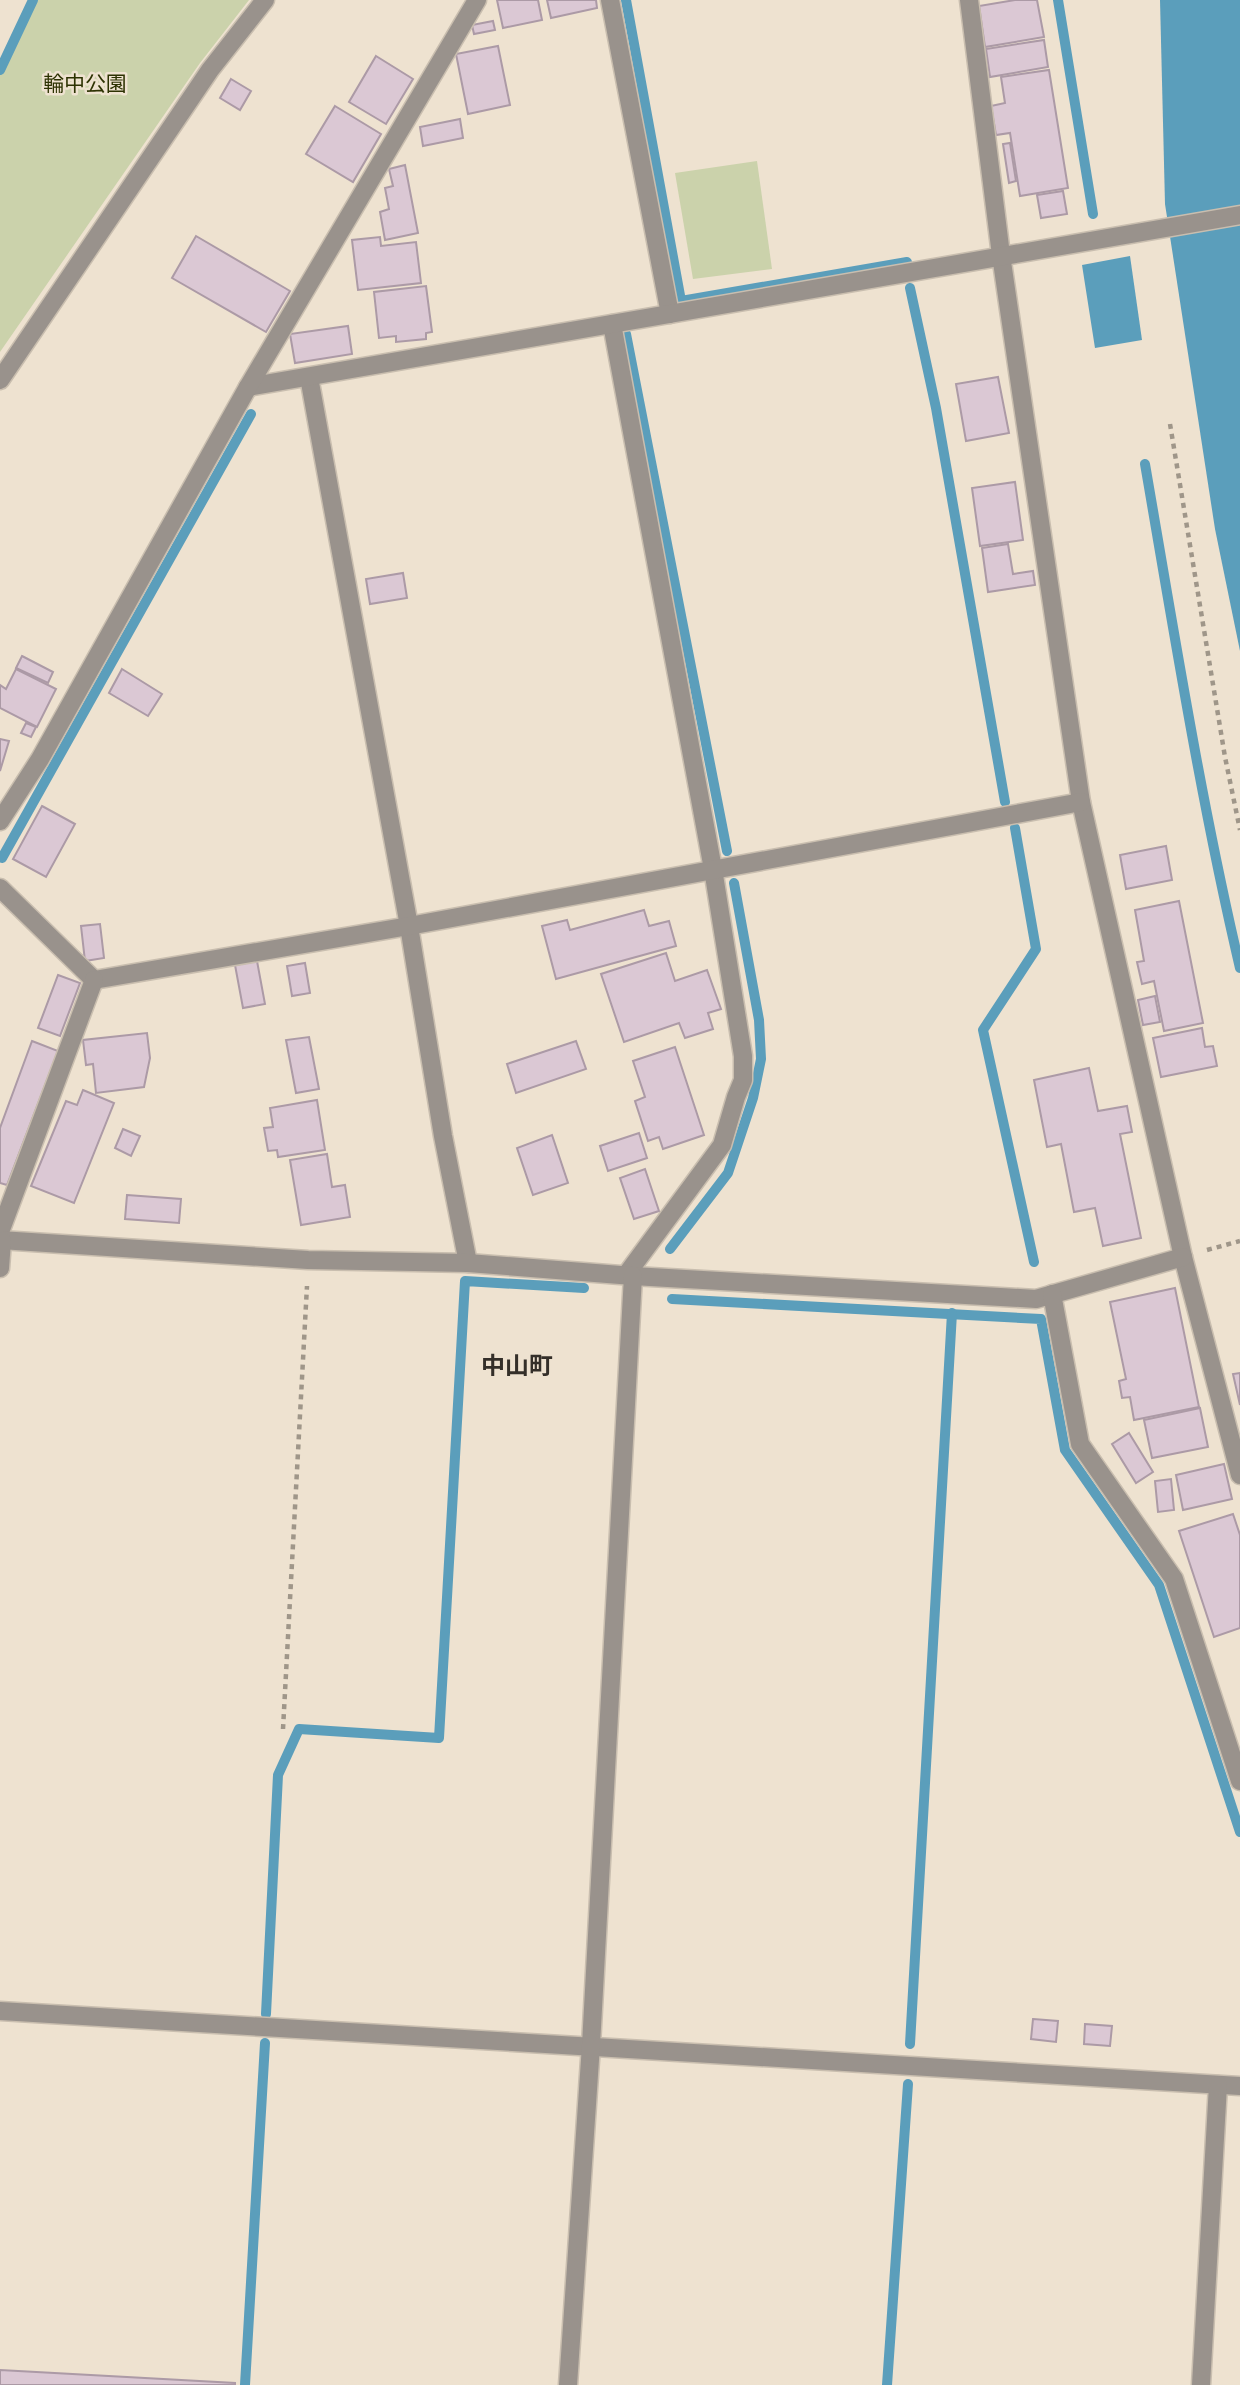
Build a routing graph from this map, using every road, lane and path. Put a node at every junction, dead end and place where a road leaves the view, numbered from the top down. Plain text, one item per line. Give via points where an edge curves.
1 (265, 0) edge
2 (477, 0) edge
3 (610, 0) edge
4 (969, 0) edge
5 (1240, 215) edge
6 (1001, 256) junction
7 (670, 314) junction
8 (612, 324) junction
9 (309, 377) junction
10 (0, 379) edge
11 (248, 387) junction
12 (1170, 424) dead end
13 (1081, 802) junction
14 (0, 821) edge
15 (1240, 830) edge
16 (713, 870) junction
17 (0, 888) edge
18 (409, 926) junction
19 (93, 980) junction
20 (1, 1238) edge
21 (1183, 1257) junction
22 (308, 1260) junction
23 (468, 1263) junction
24 (0, 1268) edge
25 (630, 1275) junction
26 (1052, 1294) junction
27 (1240, 1475) edge
28 (283, 1729) dead end
29 (1240, 1781) edge
30 (0, 2011) edge
31 (591, 2045) junction
32 (1218, 2085) junction
33 (1240, 2086) edge
34 (568, 2385) edge
35 (1201, 2385) edge

1 - 10 street via 210,69
2 - 11 street
3 - 7 street
4 - 6 street
5 - 6 street
6 - 7 street
6 - 13 street
7 - 8 street
8 - 9 street
8 - 16 street
9 - 11 street
9 - 18 street
11 - 14 street via 40,759
12 - 15 path
13 - 16 street
13 - 21 street
16 - 18 street
16 - 25 street via 743,1080 722,1145
17 - 19 street
18 - 19 street
18 - 23 street
19 - 20 street
20 - 22 street
20 - 24 street
21 - 26 street
21 - 27 street
22 - 23 street
22 - 28 path
23 - 25 street
25 - 26 street via 1036,1299
25 - 31 street
26 - 29 street via 1080,1444 1174,1579
30 - 31 street
31 - 32 street
31 - 34 street
32 - 33 street
32 - 35 street

